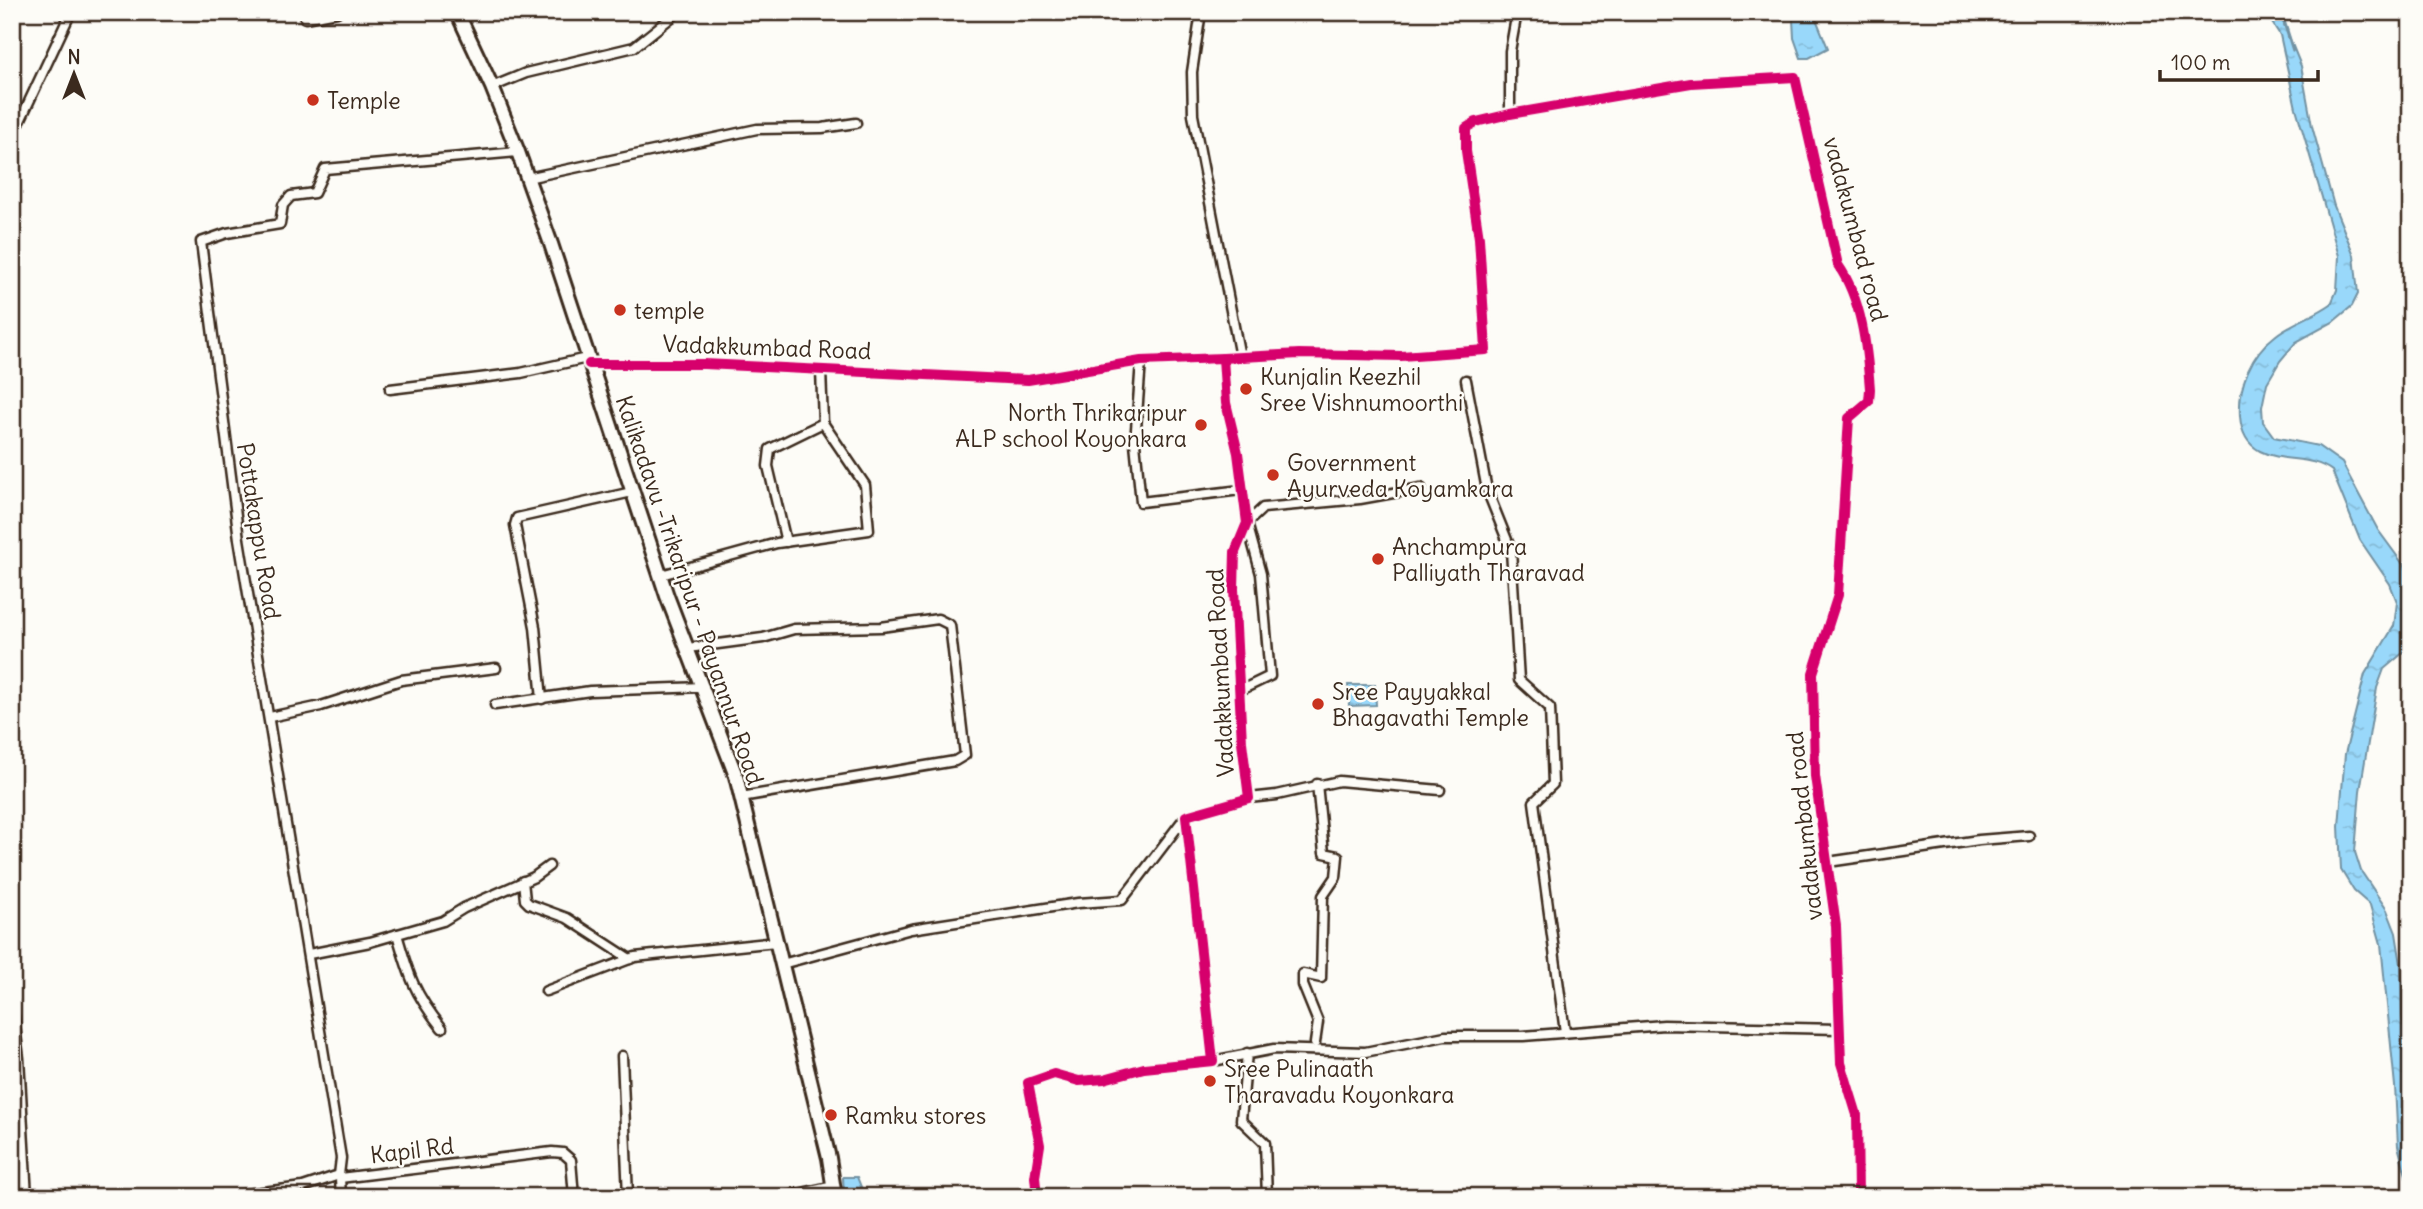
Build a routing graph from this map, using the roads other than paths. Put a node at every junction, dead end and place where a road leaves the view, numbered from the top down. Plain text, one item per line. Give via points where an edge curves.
1 (71, 12) edge
2 (337, 12) edge
3 (457, 12) edge
4 (678, 12) edge
5 (1201, 12) edge
6 (1517, 12) edge
7 (305, 18) dead end
8 (492, 88) junction
9 (1510, 114) junction
10 (856, 123) dead end
11 (12, 138) edge
12 (518, 152) junction
13 (527, 178) junction
14 (1240, 357) junction
15 (1223, 358) junction
16 (588, 361) junction
17 (1141, 361) junction
18 (821, 370) junction
19 (1466, 380) dead end
20 (390, 389) dead end
21 (823, 423) junction
22 (1421, 488) dead end
23 (1241, 490) junction
24 (632, 492) junction
25 (1247, 523) junction
26 (786, 542) junction
27 (661, 575) junction
28 (688, 648) junction
29 (496, 668) dead end
30 (704, 687) junction
31 (1241, 690) junction
32 (542, 699) junction
33 (495, 705) dead end
34 (270, 717) junction
35 (1317, 784) junction
36 (1440, 790) dead end
37 (741, 797) junction
38 (1249, 798) junction
39 (1186, 816) junction
40 (2029, 836) dead end
41 (1828, 862) junction
42 (549, 866) dead end
43 (523, 881) junction
44 (397, 934) junction
45 (776, 942) junction
46 (309, 954) junction
47 (630, 959) junction
48 (782, 964) junction
49 (546, 991) dead end
50 (12, 1001) edge
51 (442, 1028) dead end
52 (1839, 1029) junction
53 (1565, 1032) junction
54 (1315, 1043) dead end
55 (1247, 1053) junction
56 (622, 1056) dead end
57 (1213, 1061) junction
58 (340, 1176) junction
59 (834, 1191) edge
60 (27, 1197) edge
61 (222, 1197) edge
62 (341, 1197) edge
63 (574, 1197) edge
64 (628, 1197) edge
65 (783, 1197) edge
66 (1037, 1197) edge
67 (1267, 1197) edge
68 (1858, 1197) edge

1 - 11 street
2 - 7 street
3 - 8 main road, Kalikadavu -Trikaripur - Payannur Road
4 - 8 street via 634,47 526,74
5 - 14 street via 1192,72 1193,115
6 - 9 street via 1510,51
8 - 12 main road, Kalikadavu -Trikaripur - Payannur Road
9 - 14 street, vadakumbad road via 1476,122 1465,134 1479,238 1486,350 1401,356
9 - 41 street, vadakumbad road via 1691,83 1795,77 1838,265 1850,282 1859,318 1870,389 1869,401 1849,418 1838,595 1813,673 1815,776
10 - 13 street via 757,129
12 - 13 main road, Kalikadavu -Trikaripur - Payannur Road
12 - 34 street, Pottakappu Road via 325,169 314,193 291,196 283,205 280,223 201,242 239,539
13 - 16 main road, Kalikadavu -Trikaripur - Payannur Road
14 - 15 street, vadakumbad road
15 - 17 street, Vadakkumbad Road
15 - 23 street
16 - 18 street, Vadakkumbad Road
16 - 20 street, Vadakkumbad Road
16 - 24 main road, Kalikadavu -Trikaripur - Payannur Road
17 - 18 street, Vadakkumbad Road via 1028,380
17 - 23 street via 1135,443 1141,502
18 - 21 street
19 - 53 street via 1487,490 1511,550 1519,680 1550,708 1553,784 1534,802
21 - 26 street via 770,449 768,466
21 - 26 street via 865,485 869,530
22 - 25 street via 1263,508
23 - 25 street
24 - 27 main road, Kalikadavu -Trikaripur - Payannur Road
24 - 32 street via 517,518
25 - 31 street, Vadakkumbad Road via 1235,552
25 - 31 street via 1261,574 1270,676
26 - 27 street
27 - 28 main road, Kalikadavu -Trikaripur - Payannur Road
28 - 30 main road, Kalikadavu -Trikaripur - Payannur Road
28 - 37 street via 794,629 881,627 938,619 950,625 965,755 955,761
29 - 34 street via 401,680
30 - 32 street via 615,689
30 - 37 main road, Kalikadavu -Trikaripur - Payannur Road
31 - 38 street, Vadakkumbad Road
32 - 33 street
34 - 46 street, Pottakappu Road
35 - 36 street via 1339,781
35 - 38 street via 1277,796
35 - 54 street via 1324,853 1338,856 1336,877 1323,896 1321,978 1303,974 1318,1022
37 - 45 main road, Kalikadavu -Trikaripur - Payannur Road
38 - 39 street, Vadakkumbad Road
39 - 48 street via 1122,900 912,929
39 - 57 street
40 - 41 street
41 - 52 street, vadakumbad road via 1836,926
42 - 43 street
43 - 44 street via 443,921
43 - 47 street via 529,904 567,918
44 - 46 street
44 - 51 street via 409,979
45 - 47 street
45 - 48 main road, Kalikadavu -Trikaripur - Payannur Road
46 - 58 street, Pottakappu Road
47 - 49 street
48 - 59 main road, Kalikadavu -Trikaripur - Payannur Road
50 - 60 street
52 - 53 street via 1664,1025
52 - 68 street, vadakumbad road via 1841,1063 1857,1115
53 - 55 street via 1445,1036 1365,1052 1301,1048
55 - 57 street
55 - 67 street via 1241,1120 1265,1143
56 - 64 street
57 - 66 street via 1144,1068 1104,1079 1079,1081 1054,1074 1028,1083 1040,1145
58 - 61 street, Kapil Rd via 303,1187
58 - 62 street, Pottakappu Road
58 - 63 street, Kapil Rd via 552,1152 563,1153 570,1160
59 - 65 street

